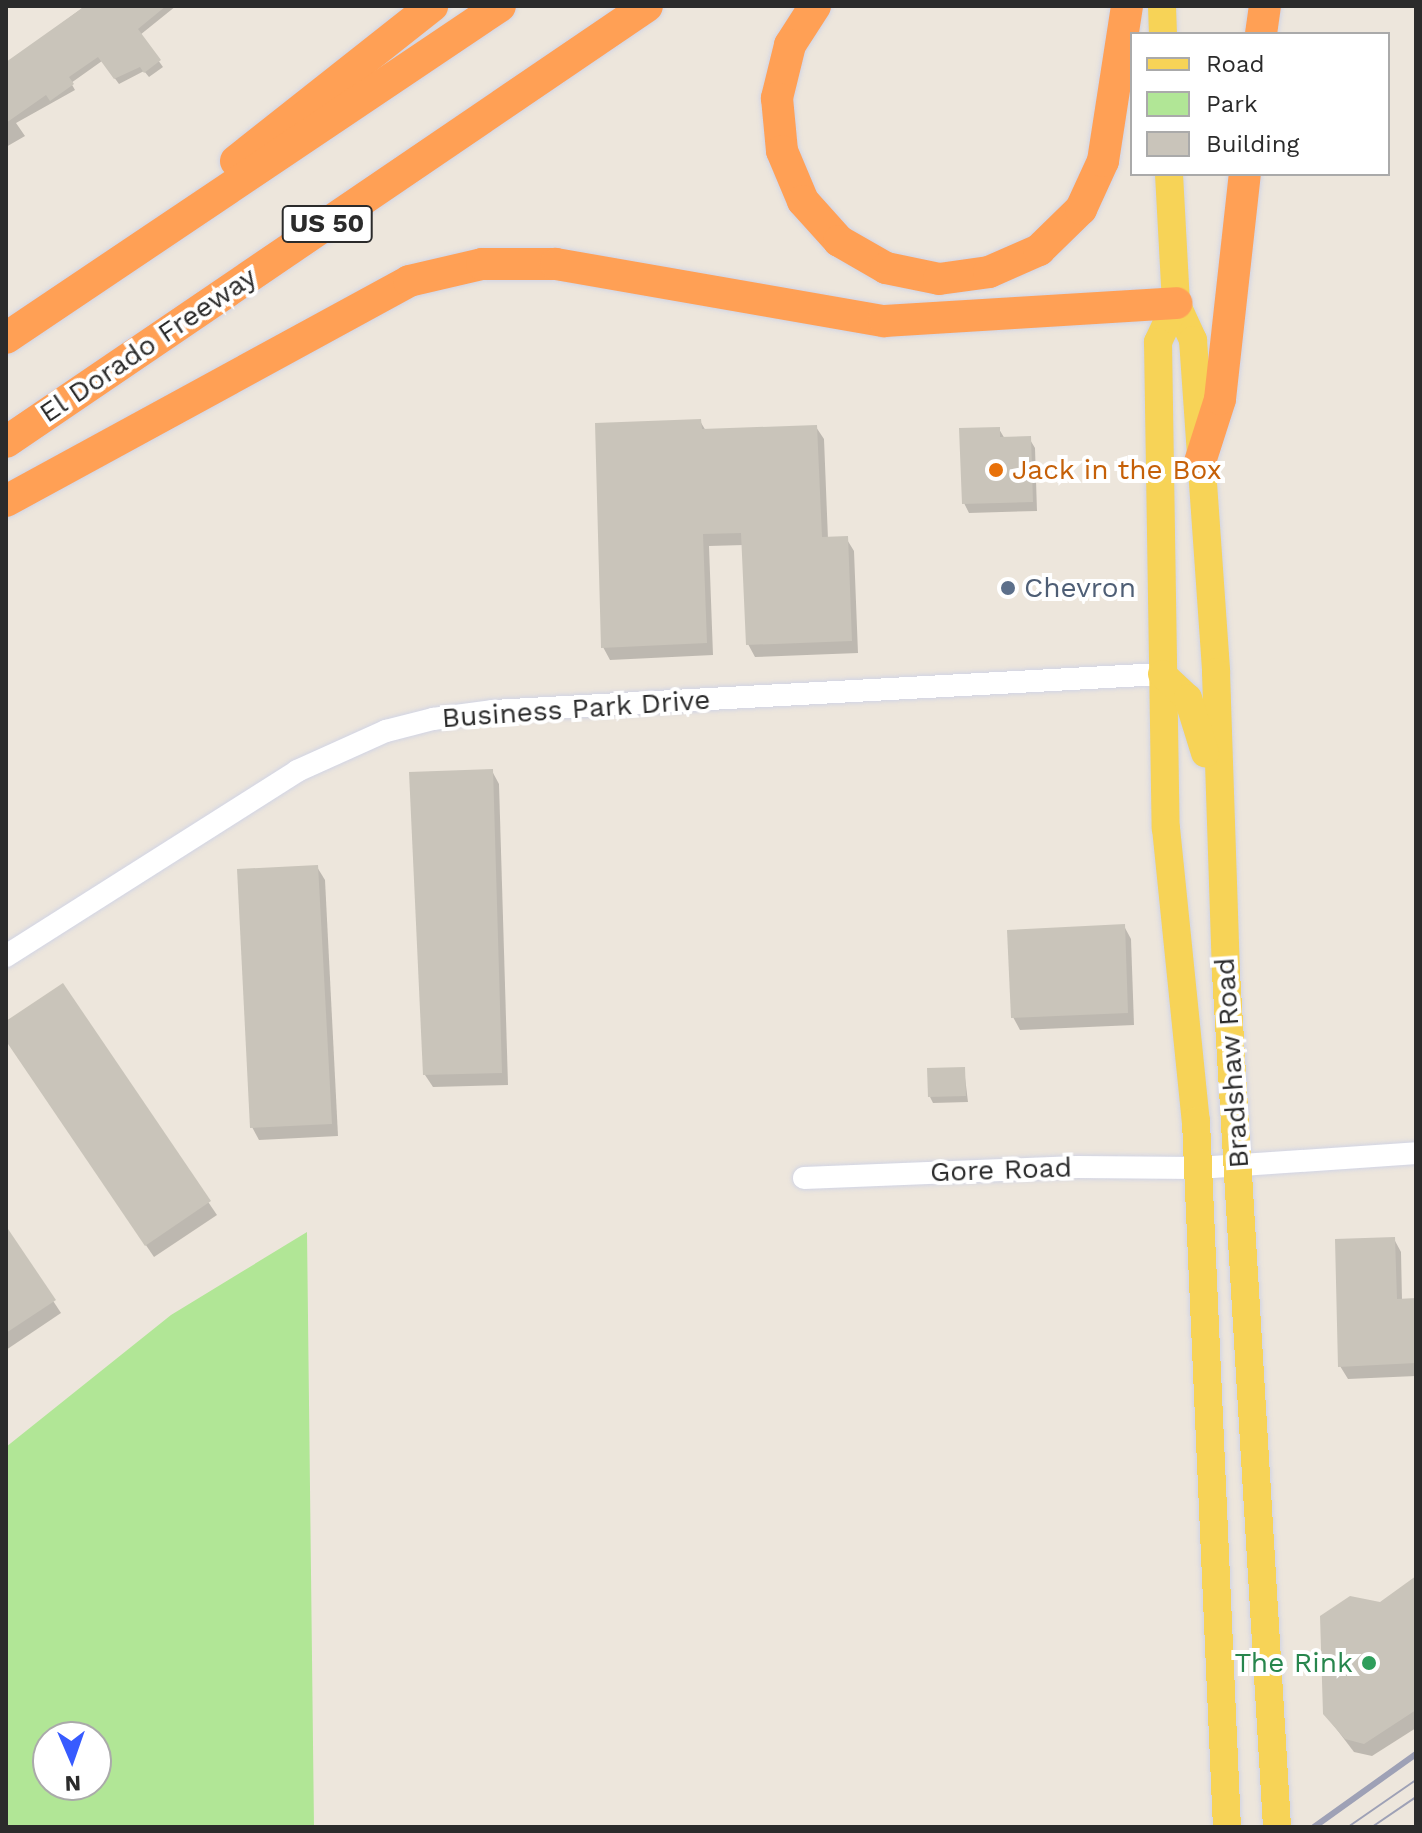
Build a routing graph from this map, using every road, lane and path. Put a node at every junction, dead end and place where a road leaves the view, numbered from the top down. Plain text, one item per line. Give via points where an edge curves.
1 (432, 6) edge
2 (500, 6) edge
3 (647, 6) edge
4 (815, 6) edge
5 (1127, 6) edge
6 (1162, 6) edge
7 (1265, 6) edge
8 (1163, 32) edge
9 (1261, 32) edge
10 (1169, 176) edge
11 (1245, 176) edge
12 (1176, 303) junction
13 (48, 310) junction
14 (6, 338) edge
15 (6, 442) edge
16 (1199, 465) junction
17 (6, 501) edge
18 (1162, 674) junction
19 (1221, 844) junction
20 (6, 956) edge
21 (1416, 1153) edge
22 (1239, 1165) junction
23 (1198, 1168) junction
24 (804, 1178) dead end
25 (1227, 1827) edge
26 (1277, 1827) edge

1 - 13 highway
2 - 13 highway, US 50
3 - 15 highway, El Dorado Freeway / US 50
4 - 5 highway via 790,45 777,98 782,151 803,201 839,241 862,255 886,268 939,279 989,272 1039,250 1081,209 1103,161
6 - 8 main road
7 - 9 highway
10 - 12 main road, Bradshaw Road
11 - 16 highway via 1220,399
12 - 16 main road, Bradshaw Road via 1193,340
12 - 17 highway via 884,321 556,264 482,264 409,281
12 - 18 main road, Bradshaw Road via 1158,342
13 - 14 highway, US 50
16 - 19 main road, Bradshaw Road via 1216,672
18 - 19 main road via 1176,683 1201,726
18 - 20 street, Business Park Drive via 493,711 433,719 363,740 297,771
18 - 23 main road, Bradshaw Road via 1166,828
19 - 22 main road, Bradshaw Road
21 - 22 street, Gore Road
22 - 23 street, Gore Road
22 - 26 main road, Bradshaw Road
23 - 24 street, Gore Road via 1077,1167
23 - 25 main road, Bradshaw Road

